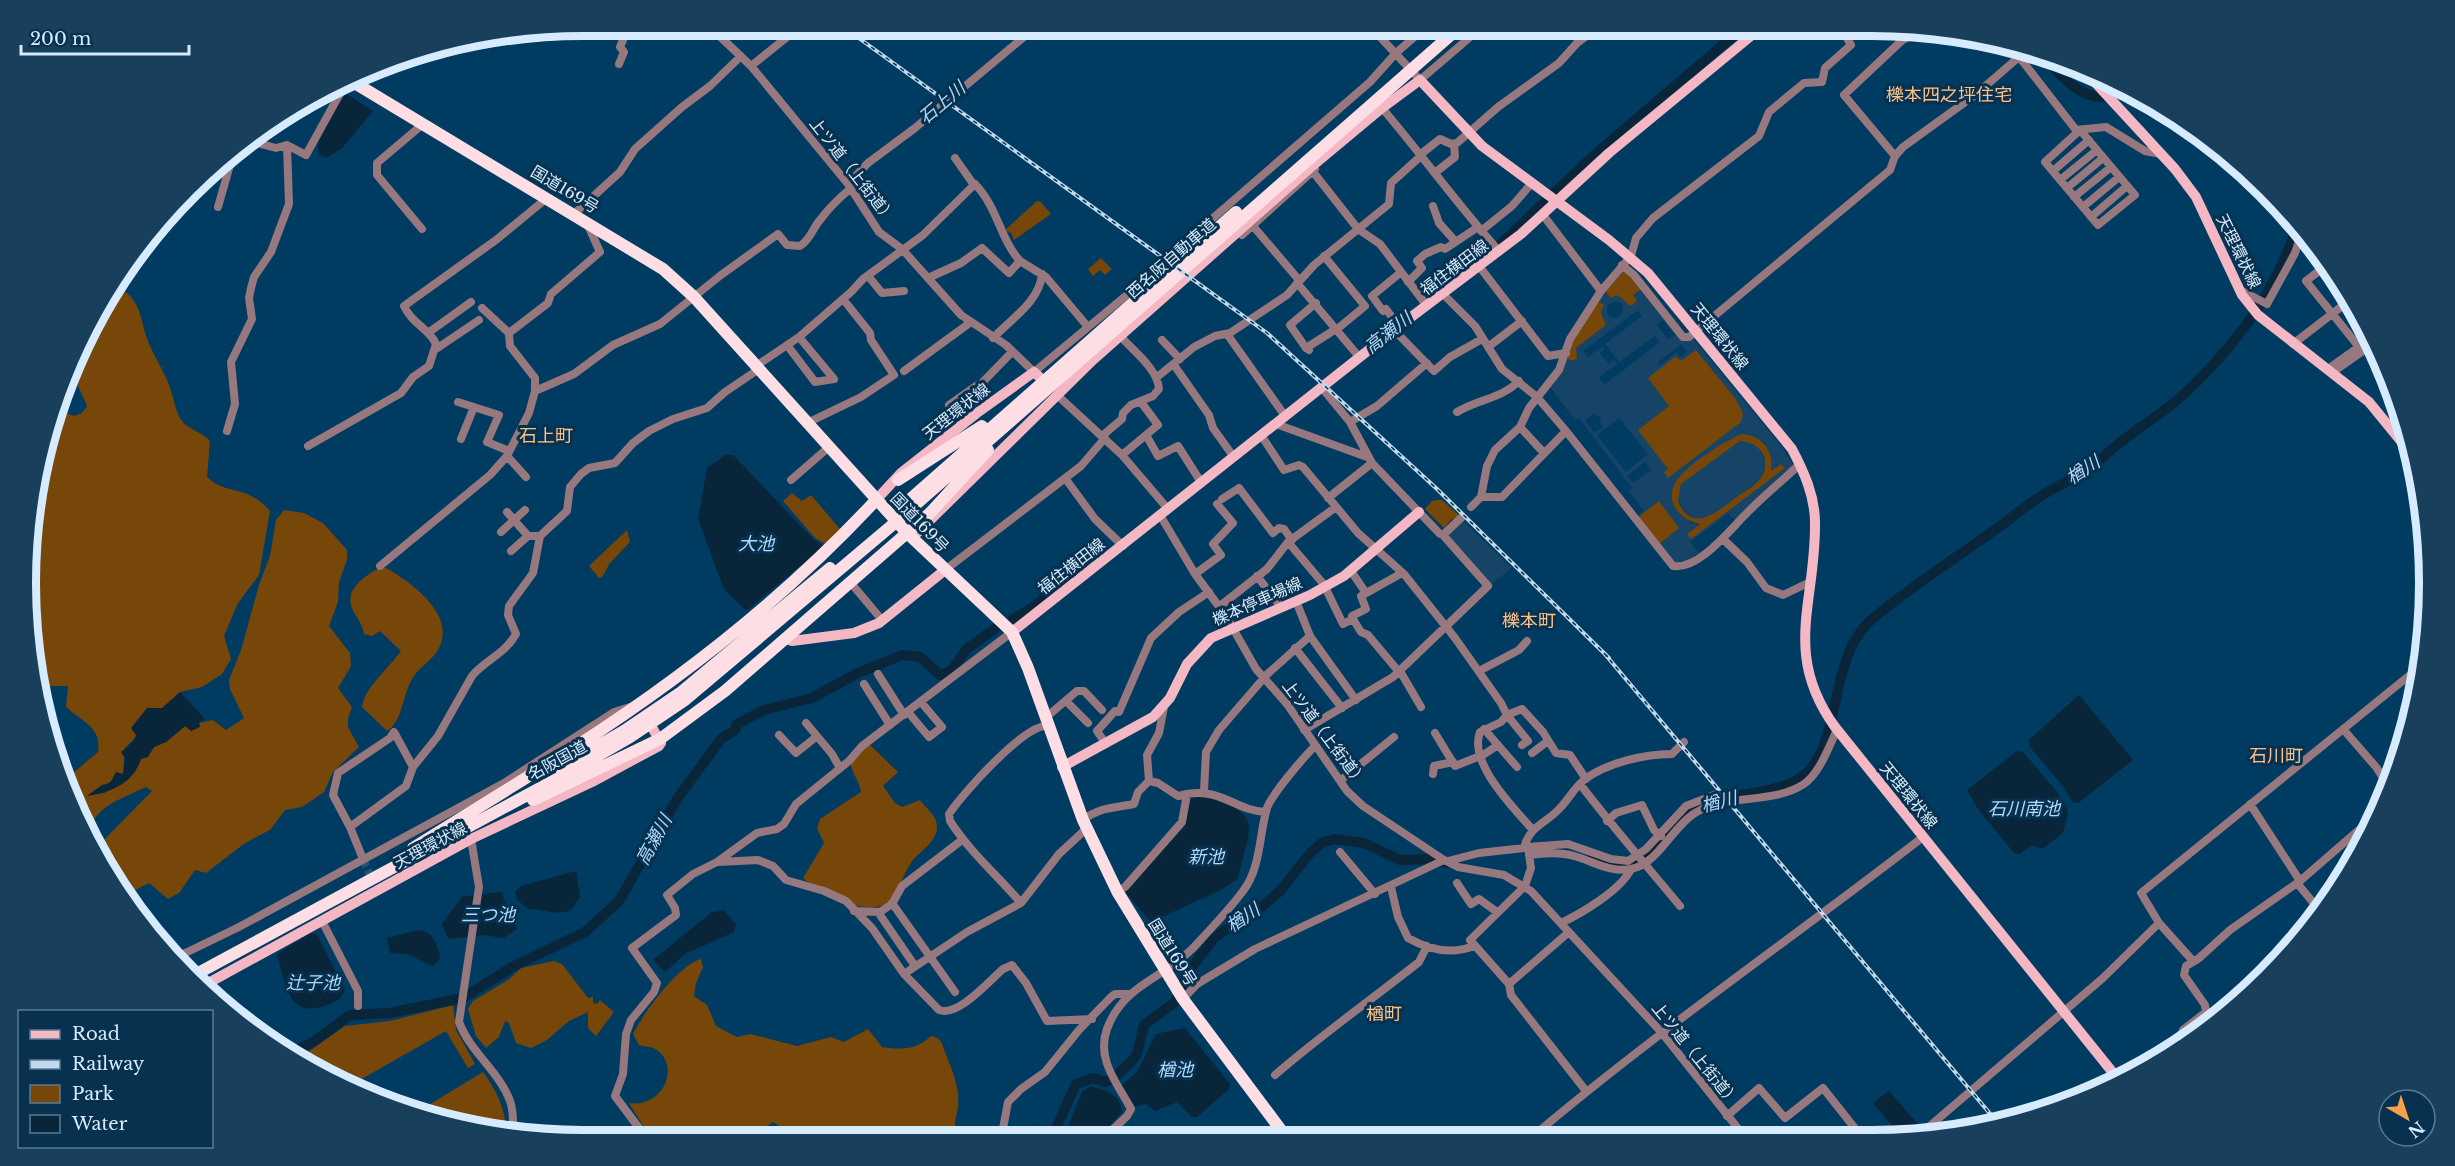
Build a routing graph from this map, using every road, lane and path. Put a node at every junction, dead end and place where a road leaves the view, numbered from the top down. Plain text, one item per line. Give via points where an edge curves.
1 (622, 36) edge
2 (719, 36) edge
3 (788, 36) edge
4 (1025, 36) edge
5 (1380, 36) edge
6 (1416, 36) edge
7 (1440, 36) edge
8 (1447, 36) edge
9 (1471, 36) edge
10 (1586, 36) edge
11 (1751, 36) edge
12 (1846, 36) edge
13 (1905, 39) edge
14 (1396, 53) junction
15 (1424, 53) junction
16 (741, 56) junction
17 (2019, 56) edge
18 (2027, 59) edge
19 (619, 64) dead end
20 (751, 66) junction
21 (1420, 80) junction
22 (358, 85) edge
23 (2101, 87) edge
24 (341, 92) edge
25 (1382, 108) junction
26 (423, 124) junction
27 (2080, 130) junction
28 (1468, 133) junction
29 (2089, 140) junction
30 (258, 143) edge
31 (1454, 144) junction
32 (287, 145) junction
33 (2097, 150) junction
34 (2161, 154) junction
35 (1421, 155) junction
36 (1895, 156) junction
37 (955, 158) dead end
38 (2103, 158) junction
39 (230, 166) edge
40 (2111, 167) junction
41 (1312, 170) junction
42 (2053, 171) junction
43 (1436, 172) junction
44 (2119, 177) junction
45 (2060, 180) junction
46 (1532, 183) junction
47 (974, 185) junction
48 (849, 186) junction
49 (2067, 188) junction
50 (2074, 197) junction
51 (548, 198) junction
52 (1552, 198) junction
53 (1434, 206) dead end
54 (218, 207) dead end
55 (2083, 207) junction
56 (1544, 215) junction
57 (580, 217) junction
58 (1251, 224) junction
59 (422, 229) dead end
60 (1358, 229) junction
61 (1480, 229) junction
62 (1455, 241) junction
63 (2299, 241) edge
64 (902, 249) junction
65 (1175, 251) dead end
66 (1499, 251) junction
67 (1324, 256) junction
68 (1630, 256) junction
69 (1020, 261) junction
70 (1622, 265) junction
71 (1479, 266) junction
72 (1203, 268) dead end
73 (1157, 270) dead end
74 (2320, 270) edge
75 (1400, 273) junction
76 (1042, 274) junction
77 (869, 277) junction
78 (928, 278) junction
79 (1298, 282) junction
80 (1408, 282) junction
81 (2240, 290) junction
82 (904, 291) dead end
83 (1178, 291) dead end
84 (1601, 291) junction
85 (1443, 294) junction
86 (694, 297) junction
87 (843, 299) junction
88 (471, 302) dead end
89 (1316, 303) junction
90 (2343, 305) edge
91 (1427, 306) junction
92 (482, 308) dead end
93 (2332, 314) junction
94 (479, 320) dead end
95 (1522, 321) junction
96 (971, 322) junction
97 (1088, 327) junction
98 (1396, 328) junction
99 (1336, 330) junction
100 (1696, 332) junction
101 (428, 333) junction
102 (509, 333) junction
103 (1227, 334) junction
104 (799, 337) junction
105 (993, 338) junction
106 (1123, 339) junction
107 (1482, 339) junction
108 (1162, 340) dead end
109 (2293, 344) junction
110 (2364, 344) edge
111 (787, 345) junction
112 (1488, 347) junction
113 (2359, 348) junction
114 (2366, 348) edge
115 (436, 350) junction
116 (1012, 352) junction
117 (1566, 353) junction
118 (815, 356) junction
119 (1358, 356) junction
120 (1177, 362) junction
121 (1427, 363) junction
122 (803, 365) junction
123 (758, 368) junction
124 (2330, 370) junction
125 (904, 371) dead end
126 (1034, 372) junction
127 (1075, 377) junction
128 (1156, 378) junction
129 (1519, 381) junction
130 (1322, 388) junction
131 (535, 391) junction
132 (1036, 393) junction
133 (1057, 395) junction
134 (1538, 397) junction
135 (458, 402) dead end
136 (1141, 402) junction
137 (949, 405) dead end
138 (474, 407) junction
139 (1457, 412) dead end
140 (1285, 416) junction
141 (1350, 422) junction
142 (807, 423) junction
143 (1276, 424) junction
144 (1520, 427) junction
145 (227, 431) dead end
146 (1566, 431) junction
147 (1146, 435) junction
148 (1261, 435) junction
149 (1104, 437) junction
150 (2399, 438) edge
151 (461, 439) dead end
152 (308, 446) dead end
153 (829, 447) junction
154 (508, 453) junction
155 (1544, 453) junction
156 (1122, 455) junction
157 (1233, 456) junction
158 (1369, 460) junction
159 (1800, 464) junction
160 (526, 477) dead end
161 (1065, 478) junction
162 (791, 480) dead end
163 (897, 480) junction
164 (1201, 482) junction
165 (1481, 497) junction
166 (1328, 498) junction
167 (876, 500) junction
168 (1336, 507) junction
169 (1471, 507) dead end
170 (525, 510) dead end
171 (507, 512) dead end
172 (901, 512) joint
173 (1164, 512) junction
174 (1419, 512) junction
175 (1461, 518) dead end
176 (514, 520) junction
177 (887, 524) junction
178 (501, 532) dead end
179 (1443, 535) junction
180 (528, 536) junction
181 (540, 536) junction
182 (910, 536) junction
183 (1724, 540) junction
184 (1290, 541) junction
185 (1123, 546) junction
186 (1378, 550) junction
187 (511, 551) dead end
188 (380, 566) dead end
189 (945, 570) junction
190 (1351, 571) junction
191 (1402, 573) junction
192 (1195, 574) junction
193 (1257, 576) junction
194 (850, 582) junction
195 (1810, 582) junction
196 (1326, 587) junction
197 (1209, 592) junction
198 (1366, 593) junction
199 (1296, 601) junction
200 (1220, 606) junction
201 (1281, 608) junction
202 (1353, 619) junction
203 (882, 620) junction
204 (1444, 627) junction
205 (1232, 628) junction
206 (1012, 632) junction
207 (1310, 636) junction
208 (786, 639) junction
209 (1527, 641) dead end
210 (1295, 648) junction
211 (1400, 672) junction
212 (1479, 672) junction
213 (878, 674) dead end
214 (2411, 674) edge
215 (1263, 678) junction
216 (864, 684) dead end
217 (1356, 700) junction
218 (1066, 701) junction
219 (921, 702) junction
220 (1164, 707) junction
221 (1421, 707) dead end
222 (1342, 708) junction
223 (639, 709) junction
224 (1102, 710) dead end
225 (906, 714) junction
226 (1506, 715) junction
227 (1046, 721) junction
228 (806, 723) dead end
229 (1088, 723) dead end
230 (890, 725) junction
231 (1836, 728) junction
232 (1484, 729) junction
233 (2343, 729) junction
234 (1304, 730) junction
235 (1435, 733) dead end
236 (656, 734) junction
237 (779, 735) dead end
238 (816, 736) junction
239 (1394, 737) dead end
240 (1548, 741) junction
241 (1684, 742) dead end
242 (1106, 744) junction
243 (1498, 745) junction
244 (1522, 746) dead end
245 (1314, 747) junction
246 (1532, 753) dead end
247 (1480, 756) junction
248 (1453, 762) junction
249 (413, 767) junction
250 (1062, 767) junction
251 (1516, 767) dead end
252 (840, 768) junction
253 (1432, 774) dead end
254 (2383, 777) edge
255 (1149, 781) junction
256 (1340, 781) junction
257 (1583, 781) junction
258 (1204, 791) junction
259 (1187, 794) junction
260 (2250, 804) junction
261 (1266, 812) junction
262 (1607, 821) junction
263 (1085, 824) junction
264 (350, 827) junction
265 (1532, 830) junction
266 (2358, 835) edge
267 (1662, 837) junction
268 (1923, 837) junction
269 (471, 839) junction
270 (962, 840) junction
271 (413, 848) junction
272 (1528, 850) junction
273 (1340, 852) dead end
274 (363, 859) junction
275 (1642, 859) junction
276 (1446, 861) junction
277 (717, 862) junction
278 (1631, 869) junction
279 (2298, 882) junction
280 (1457, 883) dead end
281 (362, 884) junction
282 (1525, 886) junction
283 (1391, 887) junction
284 (1117, 891) junction
285 (1374, 894) junction
286 (892, 903) junction
287 (1021, 903) junction
288 (2314, 904) edge
289 (1680, 906) dead end
290 (854, 910) junction
291 (878, 912) junction
292 (1497, 912) junction
293 (322, 921) junction
294 (1561, 923) junction
295 (2159, 923) junction
296 (1569, 932) junction
297 (1427, 946) junction
298 (1474, 946) junction
299 (182, 954) edge
300 (930, 956) junction
301 (2193, 961) junction
302 (193, 966) edge
303 (915, 966) junction
304 (1165, 972) junction
305 (199, 973) edge
306 (904, 974) junction
307 (209, 982) edge
308 (1509, 984) junction
309 (955, 992) dead end
310 (1129, 994) junction
311 (1184, 999) junction
312 (358, 1005) dead end
313 (2063, 1012) junction
314 (1092, 1019) junction
315 (1662, 1033) junction
316 (2181, 1034) edge
317 (2114, 1074) edge
318 (1275, 1075) dead end
319 (1586, 1091) junction
320 (1727, 1116) junction
321 (512, 1125) edge
322 (1929, 1127) edge
323 (640, 1130) edge
324 (1003, 1130) edge
325 (1112, 1130) edge
326 (1281, 1130) edge
327 (1540, 1130) edge
328 (1739, 1130) edge
329 (1856, 1130) edge

1 - 19 street via 620,47 624,52
2 - 16 street, 上ツ道（上街道）
3 - 20 street
4 - 48 street via 868,164
5 - 14 street
6 - 14 street
7 - 15 highway, 西名阪自動車道
8 - 15 highway, 西名阪自動車道
9 - 21 street
10 - 28 street via 1559,63
11 - 52 main road, 福住横田線
12 - 68 street via 1851,45 1825,68 1822,82 1804,83 1769,112 1759,136 1653,218 1636,238
13 - 36 street via 1844,94
14 - 21 street
14 - 65 street via 1370,82
15 - 132 highway, 西名阪自動車道
16 - 20 street, 上ツ道（上街道）
16 - 57 street via 635,149
17 - 36 street
18 - 27 street via 2076,130
20 - 48 street, 上ツ道（上街道）
21 - 25 main road
21 - 28 main road, 天理環状線
22 - 26 highway, 国道169号
23 - 34 main road, 天理環状線
24 - 32 street via 306,155
25 - 35 street
25 - 41 main road
26 - 51 highway, 国道169号
26 - 59 street via 377,163 378,175
27 - 29 street
27 - 34 street via 2106,127 2145,151
27 - 42 street via 2045,162
28 - 31 street
28 - 46 main road, 天理環状線
29 - 33 street
29 - 42 street
30 - 32 street via 276,148
31 - 35 street via 1440,139
31 - 43 street via 1455,157
32 - 145 street via 289,204 271,252 254,277 249,298 252,319 231,362 235,404
33 - 38 street
33 - 45 street
34 - 81 main road, 天理環状線 via 2196,197
35 - 43 street
35 - 60 street via 1391,183 1389,204
36 - 100 street via 1890,170
37 - 47 street
38 - 40 street
38 - 49 street
39 - 54 street
40 - 44 street
40 - 50 street
41 - 58 main road
41 - 60 street
42 - 45 street
43 - 61 street
44 - 55 street
44 - 55 street via 2135,195 2098,225
45 - 49 street
46 - 52 main road, 天理環状線
46 - 61 street via 1512,206
47 - 64 street via 923,235
47 - 69 street via 990,204 1004,238
48 - 64 street, 上ツ道（上街道） via 879,232
48 - 86 street via 817,222 808,242 788,245 778,234
49 - 50 street
50 - 55 street
51 - 57 highway, 国道169号
51 - 101 street via 404,306 409,317
52 - 56 main road, 福住横田線
52 - 68 main road, 天理環状線
53 - 62 street via 1439,222
56 - 66 main road, 福住横田線
56 - 84 street
57 - 86 highway, 国道169号 via 663,269
57 - 102 street via 600,252 551,294 548,303
58 - 72 street
58 - 79 street
58 - 127 main road
60 - 67 street
60 - 75 street via 1380,244
61 - 62 street
61 - 66 street
62 - 80 street via 1425,254 1417,261 1422,268
63 - 81 street via 2267,304
64 - 77 street
64 - 78 street, 上ツ道（上街道）
66 - 71 main road, 福住横田線
67 - 79 street
67 - 99 street via 1365,306
68 - 70 street
68 - 100 main road, 天理環状線
69 - 76 street
69 - 78 street via 1009,273 982,248
70 - 84 street
70 - 100 street via 1683,337
71 - 85 main road, 福住横田線
71 - 95 street
73 - 97 street
74 - 93 street via 2306,281
75 - 80 street
75 - 98 street via 1372,296 1383,311 1386,309
76 - 97 street
76 - 105 street via 1033,297
77 - 82 street via 882,293
77 - 87 street
78 - 96 street, 上ツ道（上街道）
79 - 89 street
79 - 103 street via 1287,295
80 - 91 street
81 - 109 main road, 天理環状線 via 2254,311
83 - 106 street
84 - 117 street
85 - 91 main road, 福住横田線
85 - 107 street via 1475,326
86 - 123 highway, 国道169号
86 - 131 street via 660,324 613,345 574,374
87 - 104 street
87 - 142 street via 870,333 894,375 868,393
88 - 101 street
89 - 99 street
89 - 99 street via 1290,325 1308,350
90 - 93 street
91 - 98 main road, 福住横田線
92 - 102 street
93 - 109 street
93 - 113 street
94 - 115 street
95 - 112 street
95 - 117 street via 1548,356
96 - 105 street, 上ツ道（上街道）
96 - 125 street
97 - 126 street
98 - 119 main road, 福住横田線
98 - 121 street
99 - 119 street
100 - 159 main road, 天理環状線
101 - 115 street
102 - 131 street via 510,346 535,378
103 - 120 street via 1194,347
103 - 140 street
104 - 111 street
104 - 118 street
105 - 116 street, 上ツ道（上街道）
106 - 127 street
106 - 128 street
107 - 112 street
107 - 121 street via 1434,371
108 - 120 street
109 - 124 main road, 天理環状線
110 - 113 street
111 - 122 street
111 - 123 street
112 - 129 street via 1502,369
113 - 124 street
114 - 124 street
115 - 152 street via 429,366 413,377 401,393
116 - 126 street, 上ツ道（上街道）
116 - 137 street via 977,388
117 - 134 street via 1559,370
118 - 122 street
118 - 122 street via 834,379 816,382
119 - 130 main road, 福住横田線
120 - 128 street
120 - 157 street
121 - 141 street via 1377,406
123 - 142 highway, 国道169号
123 - 181 street via 707,408 649,431 615,463 589,468 581,474 570,487 567,511
124 - 150 main road, 天理環状線 via 2368,402
126 - 133 main road
126 - 163 main road, 天理環状線 via 977,412
127 - 133 main road
128 - 136 street via 1157,393
129 - 134 street
129 - 139 street via 1506,394 1472,403
130 - 140 main road, 福住横田線
130 - 141 street
131 - 154 street via 529,413
132 - 163 highway via 1017,398 978,429
132 - 172 highway, 西名阪自動車道
132 - 182 highway
133 - 149 street, 上ツ道（上街道）
133 - 182 main road
134 - 144 street
134 - 146 street
135 - 138 street
136 - 147 street via 1158,425
136 - 149 street via 1131,405
138 - 151 street
138 - 154 street via 499,415 487,442
140 - 143 main road, 福住横田線
141 - 158 street
142 - 153 highway, 国道169号
143 - 148 main road, 福住横田線
143 - 158 street
144 - 155 street
144 - 165 street via 1495,450 1486,466
146 - 155 street
146 - 183 street via 1673,566 1688,564
147 - 156 street
147 - 164 street via 1158,456 1178,446
148 - 157 main road, 福住横田線
148 - 166 street via 1284,470 1303,467
149 - 156 street, 上ツ道（上街道）
149 - 161 street
153 - 162 street
153 - 167 highway, 国道169号
154 - 160 street
154 - 188 street via 490,475
155 - 165 street via 1502,496
156 - 173 street, 上ツ道（上街道）
157 - 164 main road, 福住横田線
158 - 166 street
158 - 174 street
159 - 183 street
159 - 195 main road, 天理環状線 via 1808,483 1815,523
161 - 185 street via 1095,519
161 - 189 street
163 - 167 main road, 天理環状線
164 - 173 main road, 福住横田線
165 - 169 street
166 - 168 street
167 - 182 highway, 国道169号
167 - 223 highway via 829,550
168 - 184 street
168 - 186 street
170 - 176 street
171 - 176 street
172 - 177 highway, 名阪国道
173 - 185 main road, 福住横田線
173 - 192 street, 上ツ道（上街道）
174 - 179 street
174 - 186 main road, 櫟本停車場線
175 - 179 street
176 - 178 street
176 - 180 street
177 - 271 highway, 名阪国道 via 708,672 651,713 562,767
177 - 281 highway, 名阪国道 via 741,655 658,719 583,765
179 - 204 street via 1488,586
180 - 181 street
180 - 187 street
181 - 249 street via 533,573 509,606 508,615 516,634 505,650 472,676 438,736
182 - 189 highway, 国道169号
182 - 194 highway
183 - 195 street via 1774,592 1783,595
184 - 192 street via 1284,529 1273,532 1239,488 1220,501 1233,523 1213,544 1221,555
184 - 193 street
184 - 196 street
185 - 206 main road, 福住横田線
186 - 190 main road, 櫟本停車場線
186 - 191 street
189 - 203 main road
189 - 206 highway, 国道169号
190 - 196 main road, 櫟本停車場線
190 - 198 street
191 - 198 street
191 - 204 street
192 - 197 street, 上ツ道（上街道）
193 - 200 street
193 - 201 street
194 - 203 street
194 - 208 highway
195 - 231 main road, 天理環状線 via 1804,655 1815,697
196 - 199 main road, 櫟本停車場線
196 - 202 street via 1342,624
197 - 200 street, 上ツ道（上街道）
197 - 242 street via 1151,638 1119,712 1115,711 1097,731
198 - 202 street via 1361,596 1366,609
199 - 201 main road, 櫟本停車場線
199 - 207 street
200 - 205 street, 上ツ道（上街道）
201 - 205 main road, 櫟本停車場線
202 - 211 street
203 - 208 main road via 854,633
204 - 211 street
204 - 212 street
205 - 215 street, 上ツ道（上街道）
205 - 220 main road, 櫟本停車場線 via 1211,638 1194,654
206 - 219 street
206 - 227 highway, 国道169号
207 - 210 street
207 - 217 street
208 - 236 highway via 725,691
209 - 212 street via 1519,650
210 - 215 street
210 - 222 street
211 - 217 street
211 - 221 street
212 - 226 street
213 - 225 street
214 - 233 street
215 - 234 street, 上ツ道（上街道）
215 - 258 street via 1219,730 1206,752
216 - 230 street
217 - 222 street
218 - 224 street via 1077,691 1084,691
218 - 227 street
218 - 229 street
219 - 225 street
219 - 225 street via 942,727 929,737
220 - 242 main road, 櫟本停車場線
220 - 255 street via 1159,734 1147,755
222 - 234 street
223 - 271 highway
223 - 274 street via 614,712 504,783
225 - 230 street
226 - 232 street via 1501,722
226 - 240 street via 1522,710
226 - 244 street via 1528,741
227 - 250 highway, 国道169号
227 - 270 street via 1031,729 963,794 949,814
228 - 238 street
230 - 252 street
231 - 267 street via 1805,783 1697,811
231 - 268 main road, 天理環状線
232 - 243 street
232 - 247 street via 1478,738
233 - 254 street
233 - 260 street
234 - 245 street, 上ツ道（上街道）
235 - 248 street
236 - 269 main road, 天理環状線 via 662,743 659,746
236 - 281 highway via 594,772
237 - 238 street via 796,753
238 - 252 street
239 - 256 street
240 - 246 street
240 - 257 street via 1556,753 1570,755
241 - 257 street via 1672,754 1614,765
242 - 250 main road, 櫟本停車場線
243 - 247 street
243 - 251 street
245 - 256 street, 上ツ道（上街道）
245 - 261 street
247 - 248 street via 1461,765 1455,766
247 - 265 street via 1500,793
248 - 253 street via 1434,766
249 - 264 street via 406,786
249 - 264 street via 394,732 338,774 333,795
250 - 263 highway, 国道169号
252 - 277 street via 796,804 784,824 757,833
255 - 259 street via 1178,796
255 - 263 street via 1138,792 1134,804 1095,811
256 - 276 street, 上ツ道（上街道） via 1363,806
257 - 262 street
257 - 265 street via 1560,808
258 - 259 street
258 - 261 street
259 - 284 street via 1182,822 1125,887
260 - 279 street
260 - 295 street via 2141,892
261 - 304 street via 1248,884 1192,949
262 - 267 street via 1616,813 1642,805
262 - 275 street
263 - 284 highway, 国道169号
263 - 287 street
264 - 274 street
265 - 272 street
266 - 279 street
267 - 275 street
268 - 313 main road, 天理環状線
268 - 315 street
269 - 293 main road, 天理環状線
269 - 321 street via 479,887 459,1022 466,1039 510,1101
270 - 286 street via 902,886
270 - 287 street
271 - 302 highway, 名阪国道
272 - 275 street via 1568,844 1621,861
272 - 276 street via 1479,853
272 - 278 street via 1573,855 1608,868
272 - 282 street via 1531,868
273 - 285 street
274 - 299 street
275 - 278 street
275 - 289 street
276 - 282 street, 上ツ道（上街道） via 1458,867 1504,875
276 - 283 street
277 - 290 street via 758,860 773,866 786,880 834,895
277 - 323 street via 693,874 667,895 676,915 632,948 657,982 654,992 631,1020 623,1074 615,1096
278 - 294 street via 1627,878
279 - 288 street
279 - 301 street
280 - 292 street via 1471,904 1479,898
281 - 305 highway, 名阪国道
282 - 292 street
282 - 294 street, 上ツ道（上街道）
283 - 285 street
283 - 297 street via 1408,938
284 - 304 highway, 国道169号
285 - 311 street via 1255,949 1197,984
286 - 291 street
286 - 300 street
287 - 300 street
290 - 291 street
290 - 306 street via 872,928
291 - 303 street
292 - 298 street via 1470,940
293 - 307 main road, 天理環状線
293 - 312 street via 358,991
294 - 296 street, 上ツ道（上街道）
295 - 301 street
295 - 313 street
296 - 308 street
296 - 315 street, 上ツ道（上街道）
297 - 298 street via 1454,951
297 - 318 street via 1419,962 1316,1039
298 - 308 street
300 - 303 street
300 - 309 street
301 - 316 street via 2186,966 2184,975 2206,1012
303 - 306 street
304 - 310 street
304 - 311 highway, 国道169号
306 - 314 street via 945,1012 957,1010 1012,965 1047,1022
308 - 319 street via 1511,995
310 - 314 street via 1115,994
310 - 325 street via 1118,1005 1103,1047 1105,1062 1131,1109
311 - 326 highway, 国道169号
313 - 317 main road, 天理環状線
313 - 322 street
314 - 324 street via 1045,1072 1008,1102
315 - 319 street
315 - 320 street, 上ツ道（上街道）
319 - 327 street
320 - 328 street, 上ツ道（上街道）
320 - 329 street via 1759,1088 1785,1118 1823,1088

